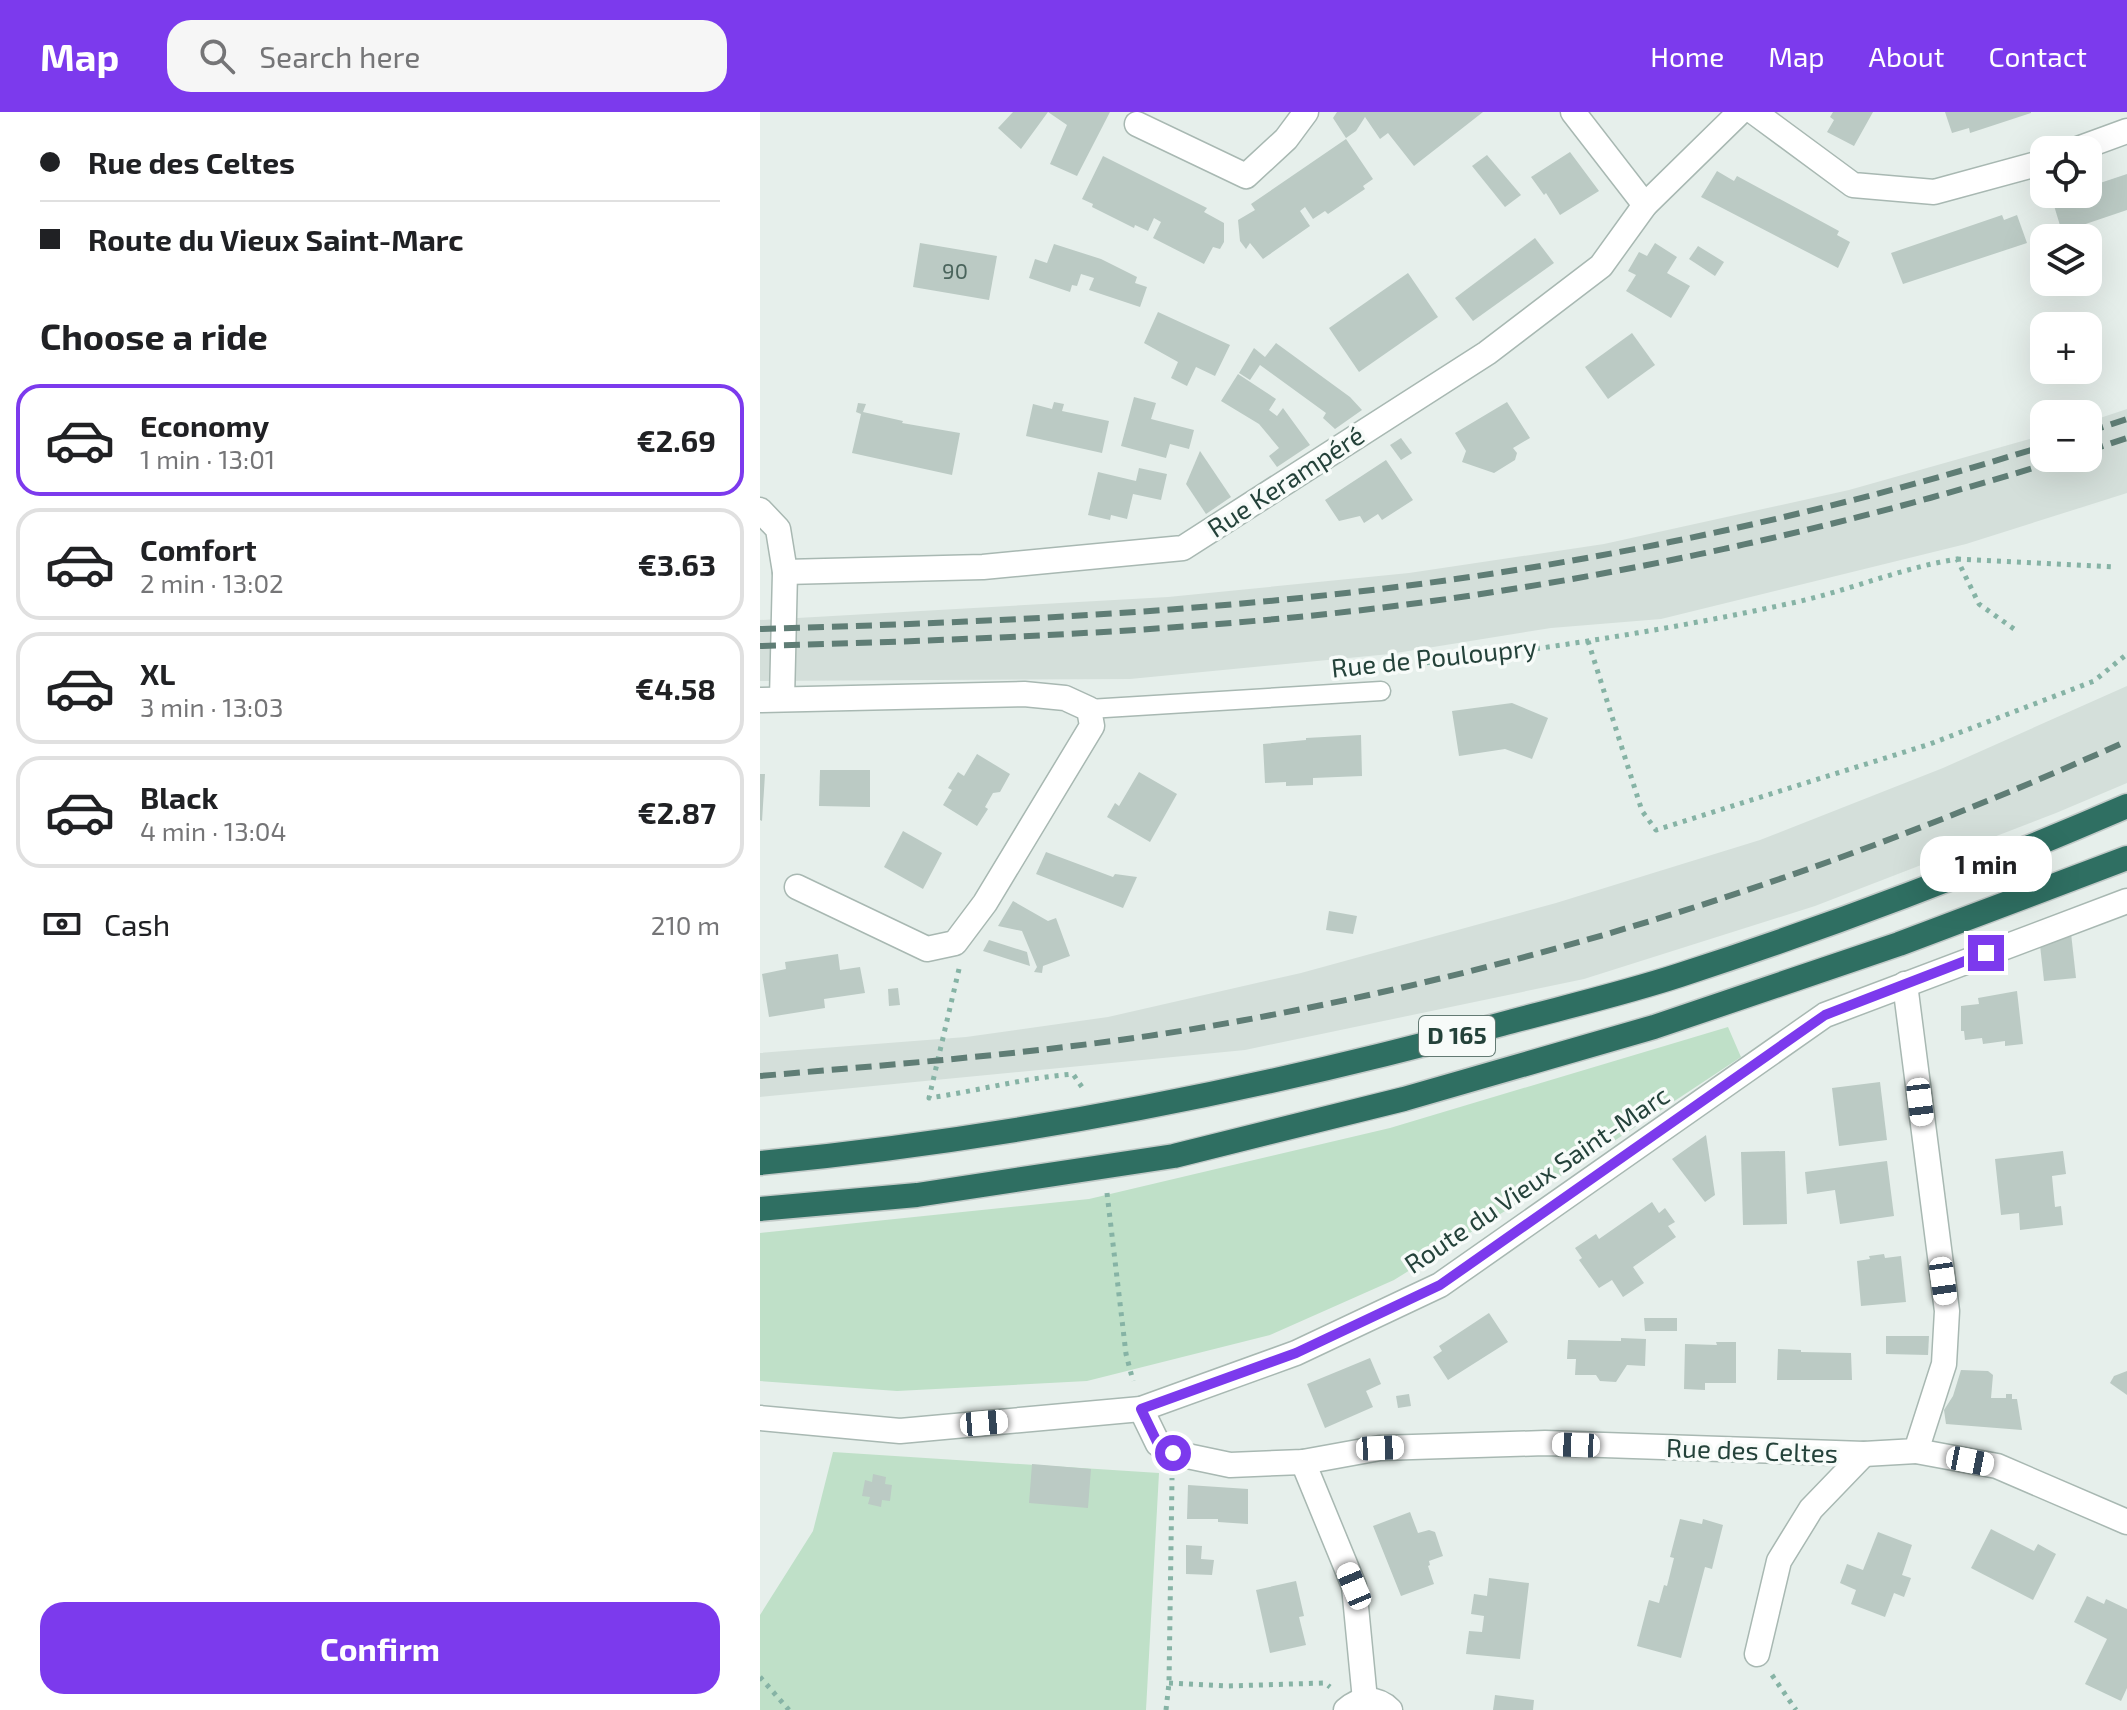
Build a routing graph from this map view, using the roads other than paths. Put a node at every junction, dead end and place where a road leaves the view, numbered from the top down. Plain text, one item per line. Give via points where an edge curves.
1 (1306, 112) edge
2 (1573, 112) edge
3 (1740, 112) edge
4 (1754, 112) edge
5 (1137, 124) dead end
6 (2127, 131) edge
7 (2102, 140) edge
8 (2030, 166) edge
9 (1645, 205) junction
10 (760, 510) edge
11 (785, 572) junction
12 (1381, 691) dead end
13 (771, 700) edge
14 (1089, 709) junction
15 (2127, 806) edge
16 (2127, 858) edge
17 (797, 887) dead end
18 (2127, 901) edge
19 (1905, 984) junction
20 (760, 1163) edge
21 (760, 1209) edge
22 (1141, 1409) junction
23 (760, 1418) edge
24 (1916, 1451) junction
25 (1864, 1454) junction
26 (1303, 1462) junction
27 (2127, 1522) edge
28 (1757, 1654) road end
29 (1355, 1704) edge
30 (1390, 1710) edge

1 - 5 street via 1246,176
2 - 9 street
3 - 9 street, Rue Kerampéré
4 - 8 street via 1853,185 1934,192
6 - 7 street
9 - 11 street, Rue Kerampéré via 1601,266 1487,353 1183,548 983,567
10 - 11 street via 778,529
11 - 13 street
12 - 14 lane
13 - 14 street via 1024,694 1065,698
14 - 17 street via 1092,726 985,903 955,943 927,949
15 - 20 highway, D 165 via 1889,901 1678,976 1395,1053 1107,1114 879,1152
16 - 21 highway, D 165 via 1899,944 1654,1027 1404,1099 1174,1156 917,1195
18 - 19 street, Route du Vieux Saint-Marc
19 - 22 street, Route du Vieux Saint-Marc via 1825,1015 1440,1285 1296,1353
19 - 24 street via 1947,1311 1944,1364
22 - 23 street, Route du Vieux Saint-Marc via 900,1431
22 - 26 street, Rue des Celtes via 1158,1444 1173,1453 1230,1465
24 - 25 street, Rue des Celtes
24 - 27 street, Rue des Celtes via 1997,1466
25 - 26 street, Rue des Celtes via 1545,1443 1380,1448
25 - 28 street via 1811,1509 1779,1561
26 - 29 street via 1354,1586
29 - 30 street via 1384,1704

